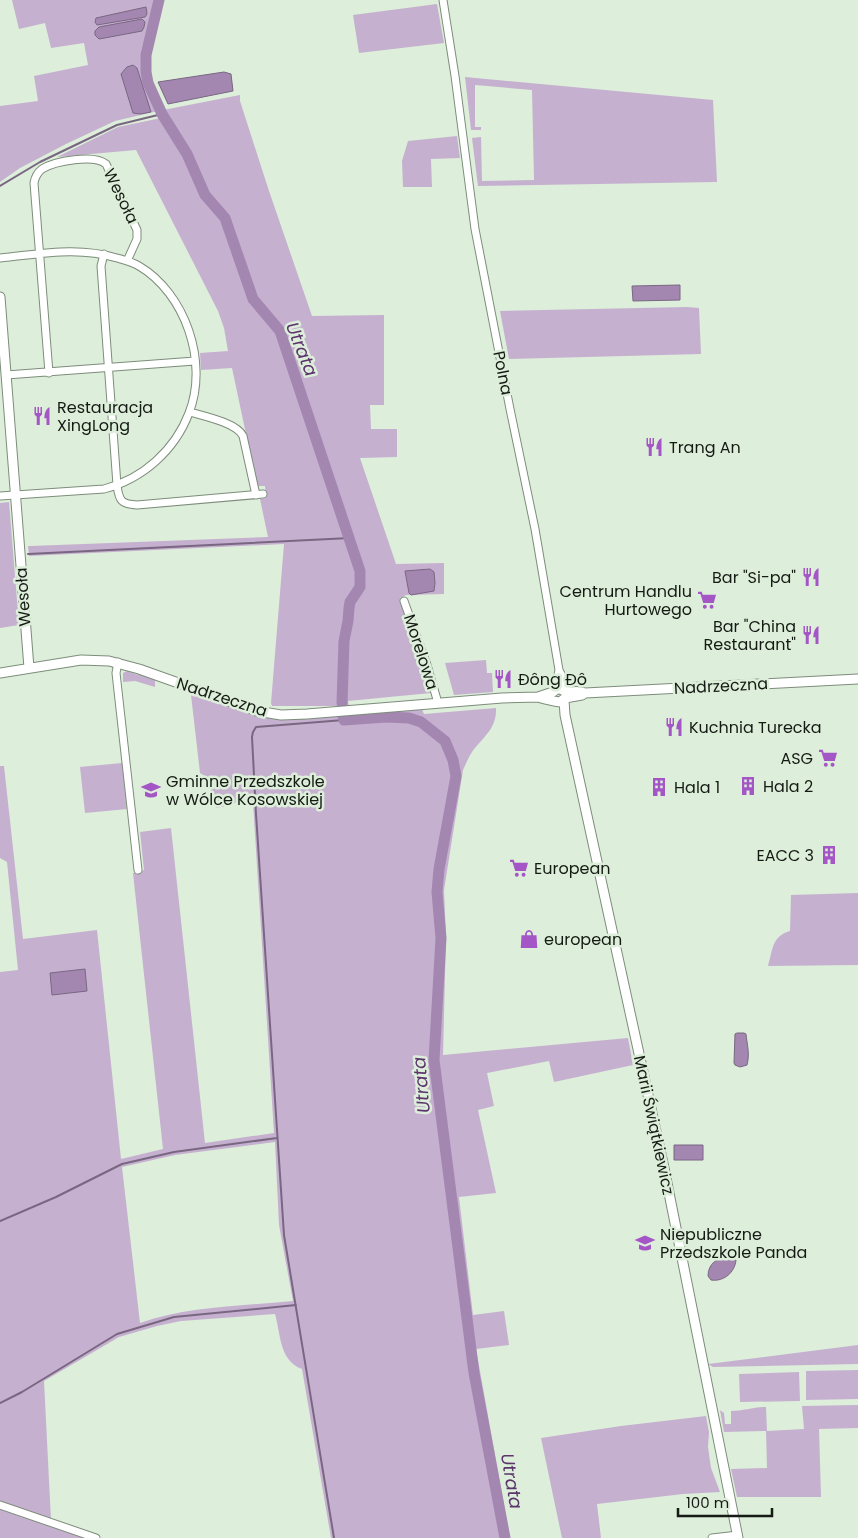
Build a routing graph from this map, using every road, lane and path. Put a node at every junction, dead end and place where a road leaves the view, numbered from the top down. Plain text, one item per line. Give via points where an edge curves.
1 (443, 0) edge
2 (40, 254) junction
3 (104, 254) junction
4 (0, 258) edge
5 (127, 261) junction
6 (0, 297) edge
7 (195, 361) junction
8 (110, 369) junction
9 (49, 373) junction
10 (6, 375) junction
11 (190, 412) junction
12 (117, 485) junction
13 (15, 495) junction
14 (0, 496) edge
15 (404, 601) dead end
16 (118, 662) junction
17 (29, 668) junction
18 (0, 673) edge
19 (858, 679) edge
20 (559, 695) junction
21 (438, 703) junction
22 (138, 870) dead end
23 (0, 1505) edge
24 (738, 1537) edge
25 (96, 1538) edge
26 (712, 1538) edge

1 - 20 street, Polna via 478,247 562,676
2 - 3 street via 75,251
2 - 4 street
2 - 5 street, Wesoła via 34,183 37,174 57,163 96,159 106,164 138,230
2 - 9 street, Wesoła
3 - 5 street
3 - 8 street via 101,266
5 - 7 street via 153,276 169,292 185,319
6 - 10 street, Wesoła
7 - 8 street
7 - 11 street
8 - 9 street
8 - 12 street
9 - 10 street
10 - 13 street, Wesoła
11 - 12 street via 174,442 160,458
11 - 12 street via 242,432 259,495 130,505 120,499
12 - 13 street via 104,489
13 - 14 street
13 - 17 street, Wesoła
15 - 21 street, Morelowa via 428,665
16 - 17 street, Nadrzeczna via 90,660
16 - 21 street, Nadrzeczna via 272,714
16 - 22 street via 116,673
17 - 18 street, Nadrzeczna
19 - 20 street, Nadrzeczna via 582,691
20 - 21 street, Nadrzeczna
20 - 24 street, Marii Świątkiewicz via 668,1186
23 - 25 street
24 - 26 street

